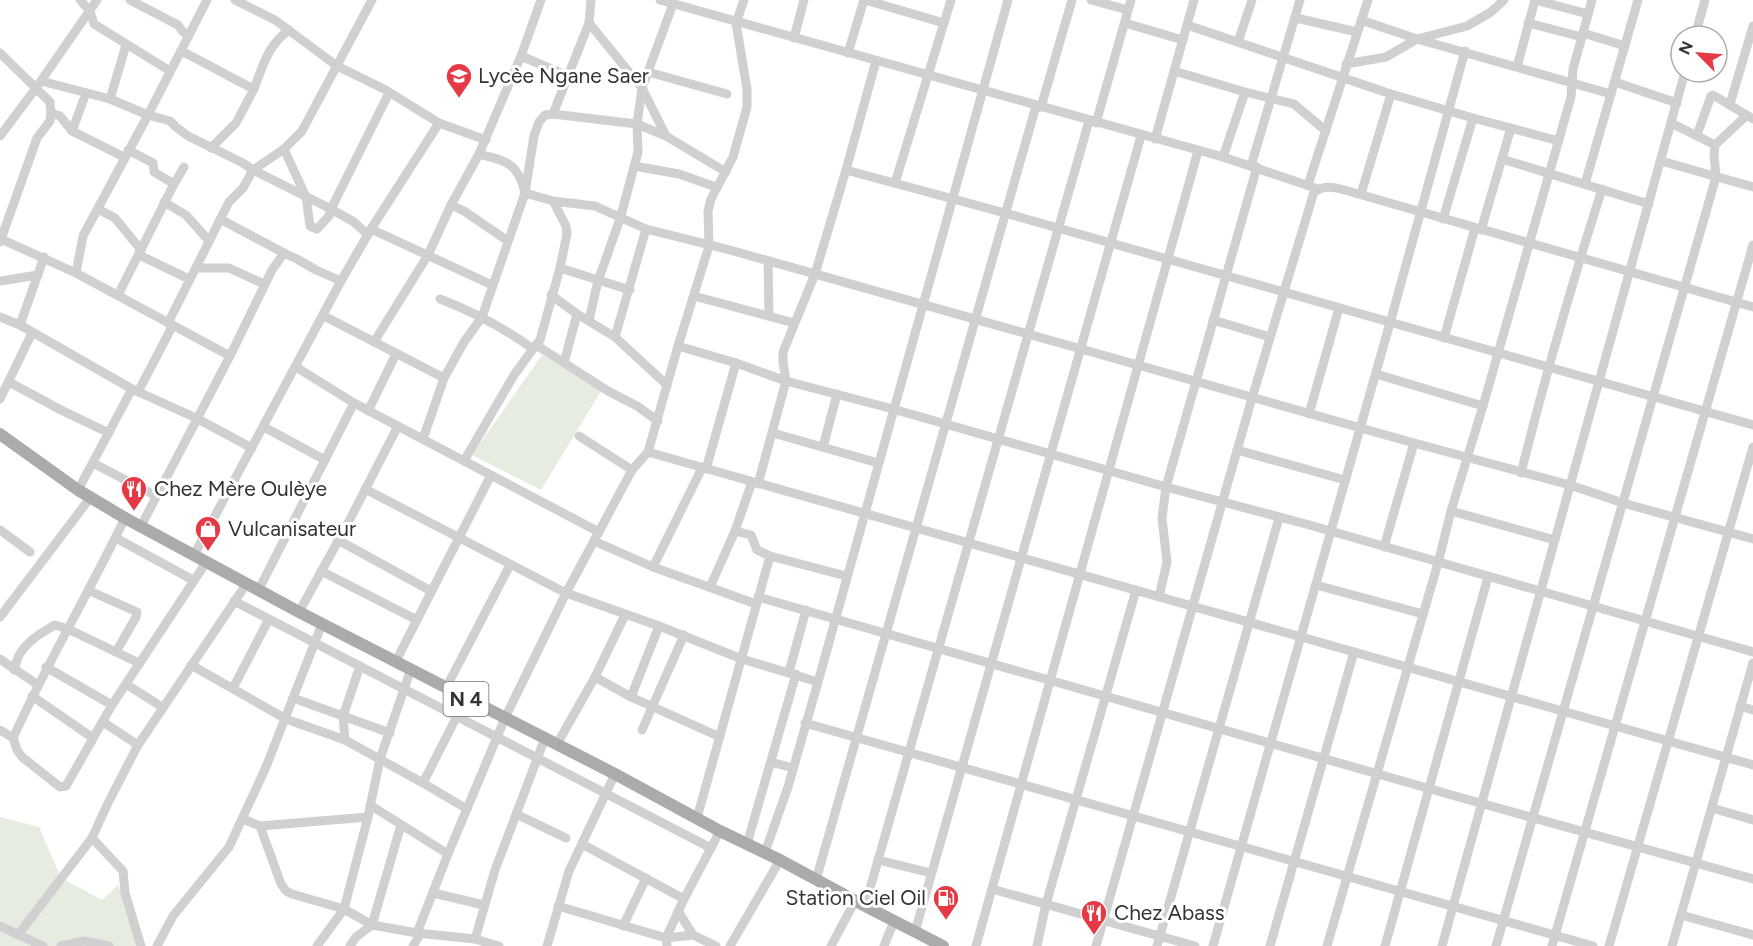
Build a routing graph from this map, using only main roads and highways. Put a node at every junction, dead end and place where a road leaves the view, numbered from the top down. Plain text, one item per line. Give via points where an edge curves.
1 (0, 434) edge
2 (943, 946) edge

1 - 2 main road, N 4 via 90,498 194,555

